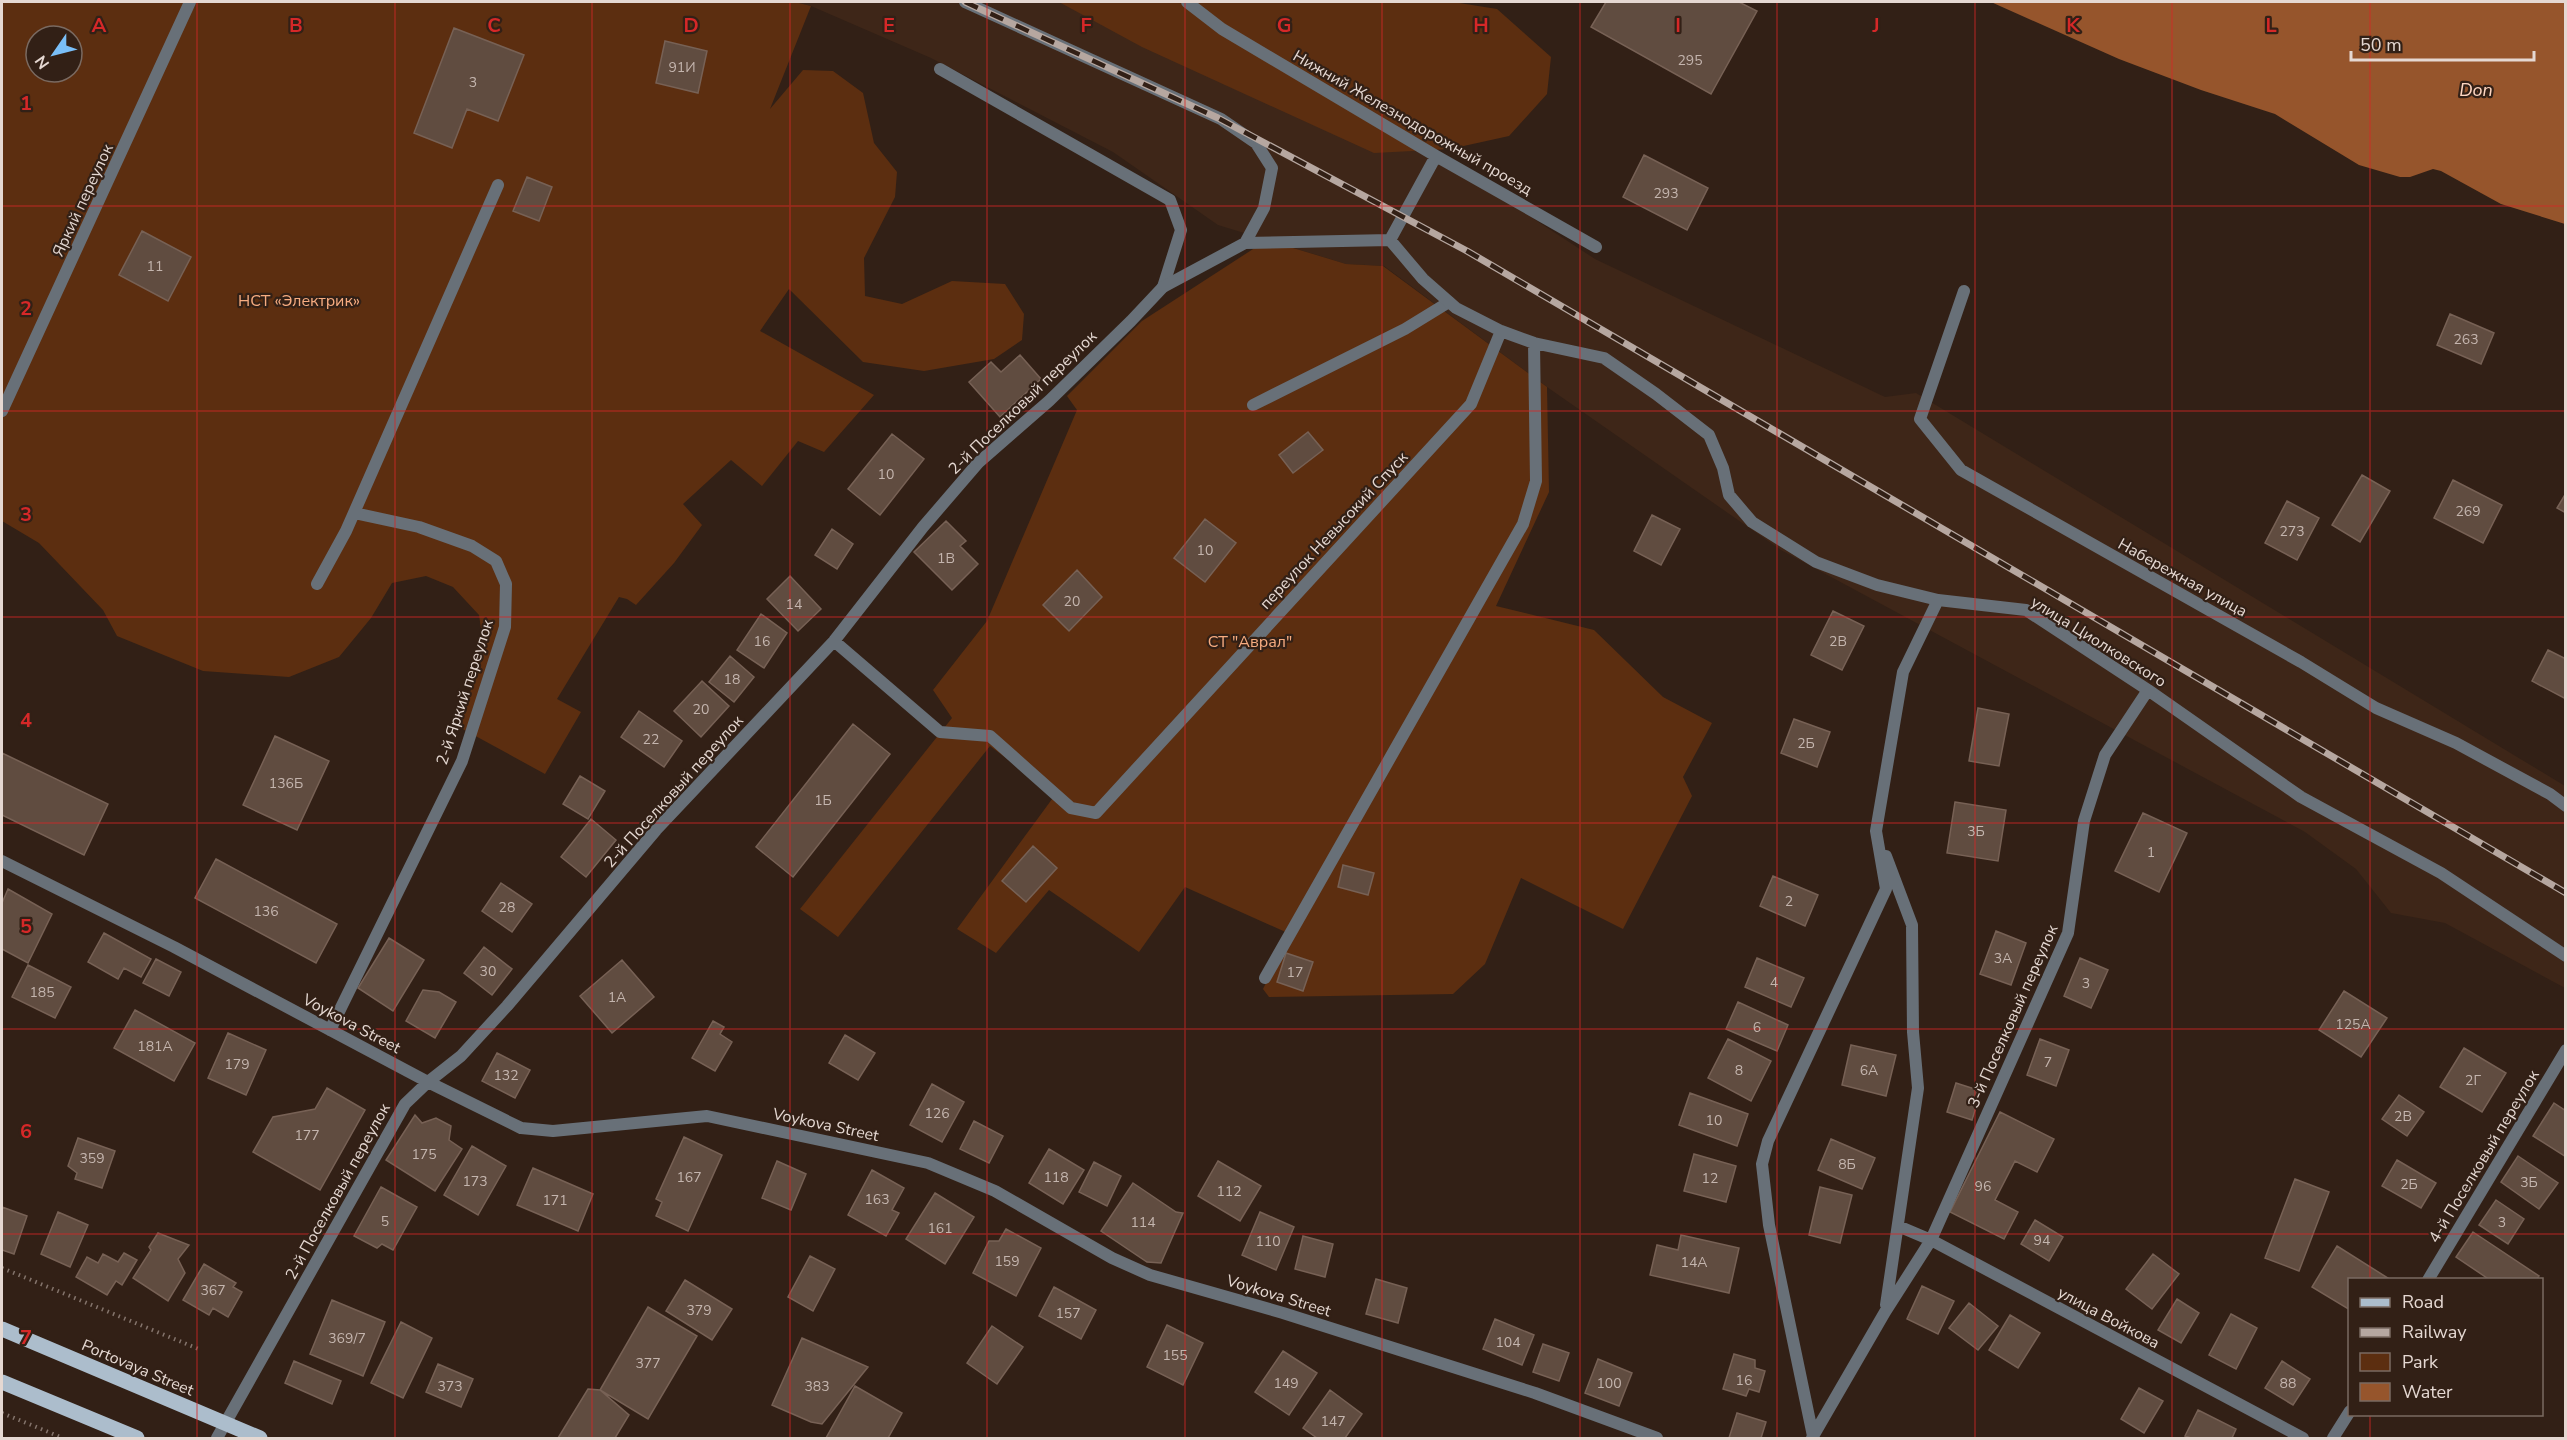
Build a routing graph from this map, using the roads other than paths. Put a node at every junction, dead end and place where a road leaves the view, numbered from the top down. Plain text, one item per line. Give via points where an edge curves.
1 (190, 2) edge
2 (965, 2) edge
3 (1187, 2) edge
4 (940, 69) dead end
5 (1436, 156) junction
6 (498, 185) dead end
7 (1390, 240) junction
8 (1245, 243) junction
9 (1596, 247) dead end
10 (1163, 287) junction
11 (1964, 291) dead end
12 (1449, 302) junction
13 (1501, 331) junction
14 (1534, 342) junction
15 (1253, 405) dead end
16 (2, 411) edge
17 (354, 513) junction
18 (317, 584) dead end
19 (1938, 600) junction
20 (834, 641) junction
21 (2148, 690) junction
22 (2565, 806) edge
23 (1876, 831) junction
24 (2, 861) edge
25 (2565, 956) edge
26 (1265, 978) dead end
27 (330, 1030) junction
28 (2565, 1050) edge
29 (428, 1082) junction
30 (1898, 1226) junction
31 (1930, 1240) junction
32 (2429, 1278) edge
33 (1885, 1312) junction
34 (2, 1329) edge
35 (2, 1382) edge
36 (2348, 1412) edge
37 (225, 1423) junction
38 (1813, 1437) edge
39 (137, 1438) edge
40 (217, 1438) edge
41 (260, 1438) edge
42 (1657, 1438) edge
43 (2303, 1438) edge
44 (2333, 1438) edge

1 - 16 street, Яркий переулок
2 - 8 street via 1221,119 1256,143 1272,168 1264,208
3 - 5 street, Нижний Железнодорожный проезд via 1222,29
4 - 10 street via 1170,200 1181,230
5 - 7 street
5 - 9 street, Нижний Железнодорожный проезд
6 - 17 street
7 - 8 street
7 - 12 street, улица Циолковского
8 - 10 street, 2-й Поселковый переулок
10 - 20 street, 2-й Поселковый переулок via 1048,401 978,463
11 - 22 street, Набережная улица via 1920,419 1961,470 2376,708 2456,743
12 - 13 street, улица Циолковского
12 - 15 street via 1405,329
13 - 14 street, улица Циолковского
13 - 20 street, переулок Невысокий Спуск via 1472,404 1096,813 1071,808 990,736 940,732
14 - 19 street, улица Циолковского via 1604,358 1709,435 1729,495 1752,522 1816,562 1877,585
14 - 26 street via 1536,481 1523,524
17 - 18 street
17 - 27 street, 2-й Яркий переулок via 418,527 472,546 496,561 506,584 505,627 462,761
19 - 21 street, улица Циолковского via 2026,610
19 - 23 street, 3-й Поселковый переулок via 1903,672
20 - 29 street, 2-й Поселковый переулок via 656,830 461,1056
21 - 25 street, улица Циолковского via 2301,797 2441,873
21 - 31 street, 3-й Поселковый переулок via 2105,755 2085,821 2068,933
23 - 30 street, 3-й Поселковый переулок via 1912,925 1918,1088
23 - 38 street, 3-й Поселковый переулок via 1886,889 1768,1141 1762,1164 1771,1236
24 - 27 street, Voykova Street
27 - 29 street, Voykova Street
28 - 32 street, 4-й Поселковый переулок
29 - 37 street, 2-й Поселковый переулок via 405,1104
29 - 42 street, Voykova Street via 521,1128 553,1131 707,1116 928,1163 995,1191 1112,1258 1150,1275 1283,1312 1535,1393
30 - 31 street, улица Войкова
30 - 33 street, 3-й Поселковый переулок
31 - 33 street, 3-й Поселковый переулок
31 - 43 street, улица Войкова
33 - 38 street, 3-й Поселковый переулок
34 - 37 main road, Portovaya Street
35 - 39 main road
36 - 44 street
37 - 40 street, 2-й Поселковый переулок
37 - 41 main road, Portovaya Street

